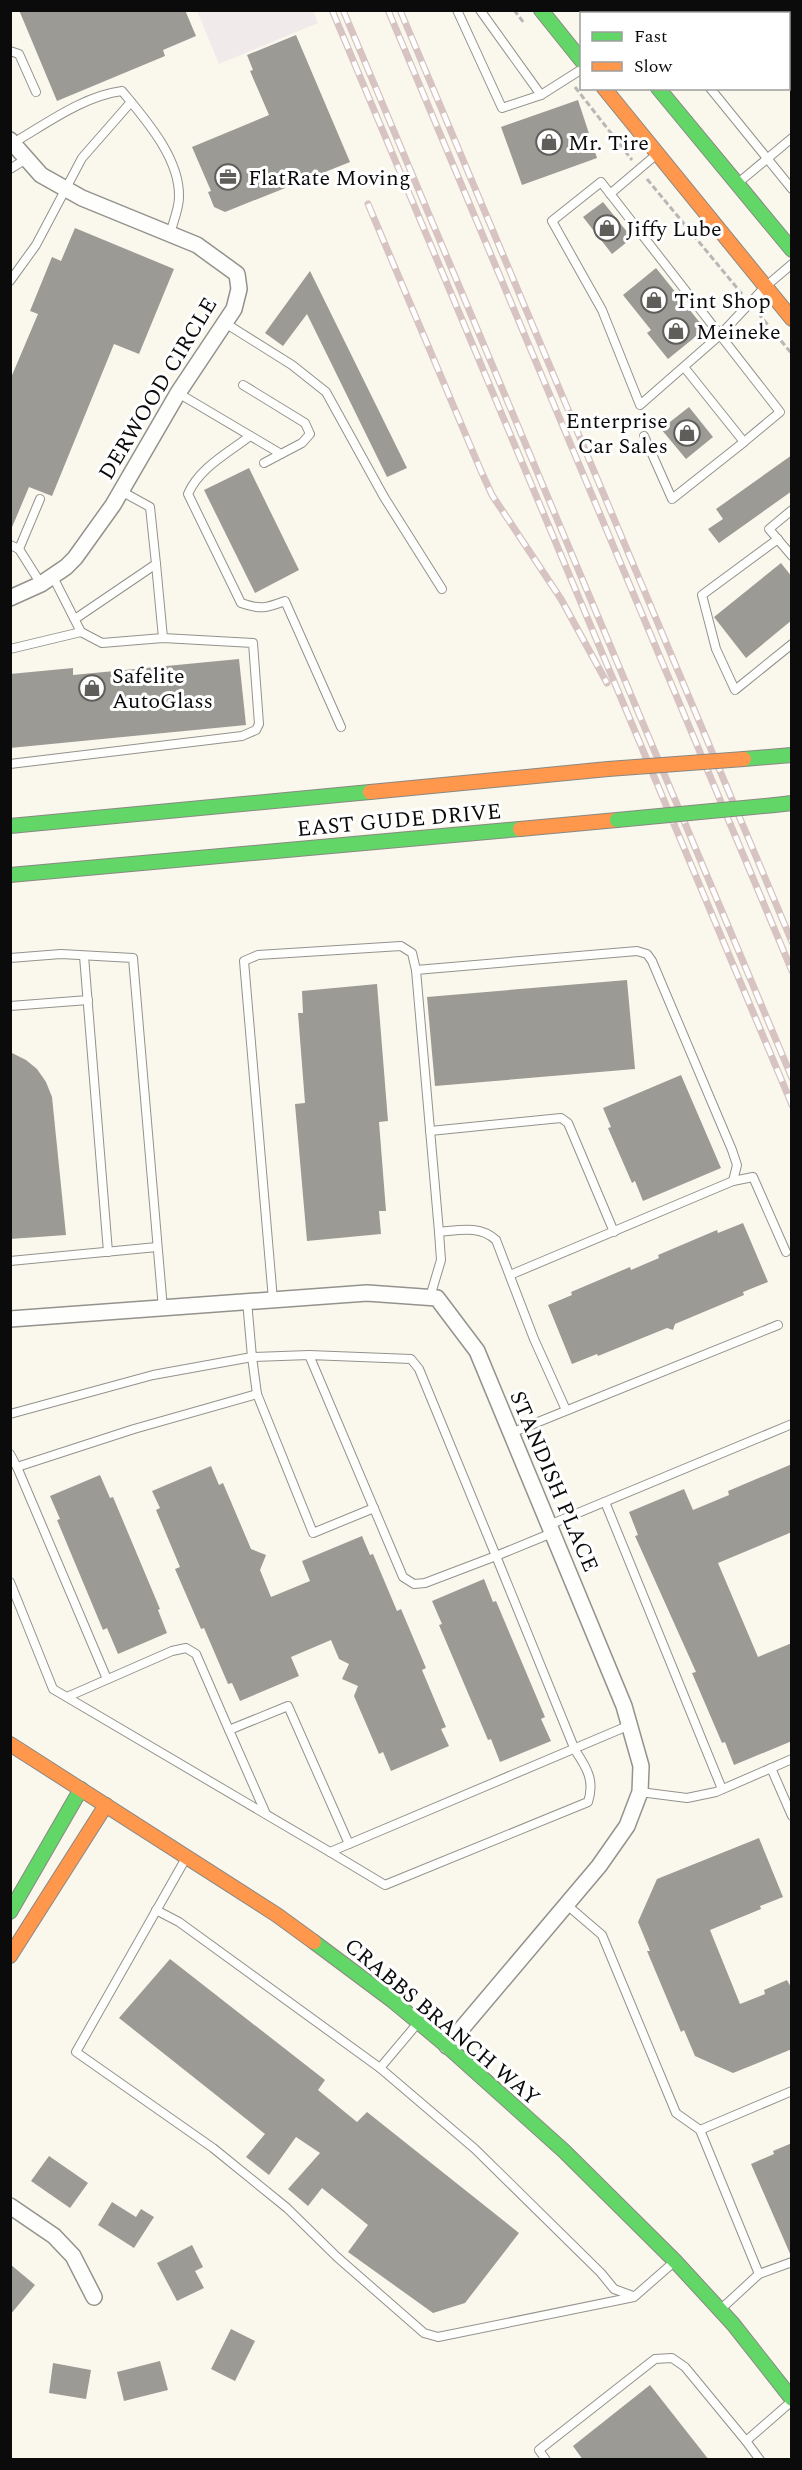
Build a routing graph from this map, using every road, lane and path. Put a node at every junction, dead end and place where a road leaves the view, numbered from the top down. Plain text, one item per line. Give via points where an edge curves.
1 (456, 10) edge
2 (480, 10) edge
3 (514, 10) edge
4 (541, 10) edge
5 (527, 27) dead end
6 (10, 51) edge
7 (580, 59) edge
8 (580, 70) edge
9 (567, 78) junction
10 (606, 90) edge
11 (660, 90) edge
12 (712, 90) edge
13 (36, 92) dead end
14 (541, 95) junction
15 (131, 102) junction
16 (792, 138) edge
17 (12, 142) edge
18 (657, 154) junction
19 (766, 158) junction
20 (26, 159) junction
21 (10, 169) edge
22 (639, 169) junction
23 (737, 184) junction
24 (66, 189) junction
25 (792, 189) edge
26 (610, 194) junction
27 (170, 234) junction
28 (792, 250) edge
29 (792, 264) edge
30 (10, 281) edge
31 (765, 287) junction
32 (750, 304) junction
33 (792, 319) edge
34 (225, 323) junction
35 (720, 334) junction
36 (792, 354) edge
37 (684, 367) junction
38 (243, 385) dead end
39 (178, 393) junction
40 (250, 436) junction
41 (644, 436) dead end
42 (744, 442) junction
43 (281, 454) junction
44 (264, 463) dead end
45 (121, 491) junction
46 (40, 499) dead end
47 (792, 510) edge
48 (778, 539) junction
49 (10, 545) edge
50 (20, 549) junction
51 (792, 556) edge
52 (156, 564) junction
53 (47, 580) junction
54 (442, 589) dead end
55 (10, 598) edge
56 (75, 619) junction
57 (81, 632) junction
58 (163, 638) junction
59 (792, 644) edge
60 (10, 649) edge
61 (341, 727) dead end
62 (792, 755) edge
63 (10, 764) edge
64 (792, 803) edge
65 (10, 826) edge
66 (10, 875) edge
67 (84, 956) junction
68 (10, 958) edge
69 (416, 970) junction
70 (88, 1000) junction
71 (10, 1006) edge
72 (430, 1131) junction
73 (733, 1181) junction
74 (439, 1232) junction
75 (614, 1232) junction
76 (156, 1247) junction
77 (108, 1252) junction
78 (786, 1252) dead end
79 (10, 1261) edge
80 (510, 1275) junction
81 (430, 1297) junction
82 (273, 1300) junction
83 (247, 1301) junction
84 (163, 1309) junction
85 (10, 1319) edge
86 (778, 1325) dead end
87 (309, 1355) junction
88 (252, 1357) junction
89 (257, 1394) junction
90 (567, 1410) junction
91 (10, 1414) edge
92 (792, 1424) edge
93 (511, 1433) junction
94 (10, 1454) edge
95 (17, 1467) junction
96 (605, 1502) junction
97 (374, 1508) junction
98 (551, 1529) junction
99 (496, 1556) junction
100 (10, 1582) edge
101 (107, 1679) junction
102 (67, 1697) junction
103 (630, 1725) junction
104 (229, 1730) junction
105 (10, 1744) edge
106 (575, 1750) junction
107 (792, 1759) edge
108 (771, 1768) junction
109 (81, 1789) junction
110 (722, 1789) junction
111 (640, 1792) junction
112 (106, 1805) junction
113 (266, 1814) junction
114 (792, 1816) edge
115 (349, 1844) junction
116 (330, 1852) junction
117 (186, 1857) junction
118 (567, 1905) junction
119 (156, 1910) junction
120 (10, 1912) edge
121 (10, 1956) edge
122 (418, 2023) junction
123 (447, 2046) junction
124 (380, 2068) junction
125 (792, 2091) edge
126 (700, 2130) junction
127 (10, 2206) edge
128 (675, 2261) junction
129 (792, 2262) edge
130 (759, 2274) junction
131 (94, 2297) dead end
132 (634, 2297) junction
133 (720, 2310) junction
134 (792, 2400) edge
135 (746, 2441) junction
136 (546, 2460) edge
137 (760, 2460) edge

1 - 14 lane via 502,108
2 - 14 lane
3 - 5 path
4 - 7 main road
6 - 13 lane via 19,54
8 - 9 lane
9 - 14 lane
9 - 22 path
10 - 18 main road
11 - 23 main road
12 - 19 lane
15 - 17 lane via 122,91 112,92 81,104
15 - 24 lane via 82,158
15 - 27 lane via 159,135 178,184 179,200
16 - 19 lane
17 - 20 street, DERWOOD CIRCLE
18 - 22 lane
18 - 31 main road
19 - 23 lane
19 - 25 lane
20 - 21 lane
20 - 24 street, DERWOOD CIRCLE via 41,175
22 - 26 lane
22 - 32 path
23 - 28 main road
24 - 27 street, DERWOOD CIRCLE
24 - 30 lane via 36,245
26 - 35 lane
26 - 37 lane via 601,182 552,221 602,310 639,405
27 - 34 street, DERWOOD CIRCLE via 197,245 237,274 239,289
29 - 31 lane
31 - 32 lane
31 - 33 main road
32 - 35 lane
32 - 36 path
34 - 39 street, DERWOOD CIRCLE
34 - 54 lane via 292,365 326,392 384,497
35 - 37 lane
35 - 42 lane via 780,412
37 - 42 lane
38 - 43 lane via 305,423 310,434
39 - 40 lane
39 - 45 street, DERWOOD CIRCLE
40 - 43 lane
40 - 61 lane via 202,472 188,494 241,603 266,609 285,600
41 - 42 lane via 672,499
43 - 44 lane
45 - 52 lane via 150,507
45 - 53 street, DERWOOD CIRCLE via 75,558
46 - 50 lane
47 - 48 lane via 769,529
48 - 51 lane
48 - 59 lane via 702,595 716,649 735,690
49 - 50 lane
50 - 53 lane
52 - 56 lane
52 - 58 lane
53 - 55 street, DERWOOD CIRCLE
53 - 56 lane
56 - 57 lane
57 - 58 lane via 102,643
57 - 60 lane
58 - 63 lane via 253,643 259,724 256,730 242,736
62 - 65 main road, EAST GUDE DRIVE, bridge
64 - 66 main road, EAST GUDE DRIVE, bridge
67 - 68 lane
67 - 70 lane
67 - 76 lane via 133,958
69 - 72 lane
69 - 73 lane via 637,951 647,954 732,1150 737,1165
69 - 82 lane via 412,953 401,946 258,955 244,961
70 - 71 lane
70 - 77 lane
72 - 74 lane
72 - 75 lane via 561,1118 568,1123
73 - 75 lane
73 - 78 lane via 753,1177
74 - 80 lane via 487,1232 496,1240
74 - 81 lane via 441,1260
75 - 80 lane
76 - 77 lane
76 - 84 lane
77 - 79 lane
80 - 90 lane
81 - 82 street via 367,1293
81 - 93 street, STANDISH PLACE via 437,1298 477,1351
82 - 83 street
83 - 84 street
83 - 88 lane
84 - 85 street
86 - 90 lane
87 - 88 lane
87 - 97 lane
87 - 99 lane via 411,1359 419,1369
88 - 89 lane
88 - 91 lane via 153,1375
89 - 95 lane
89 - 97 lane via 314,1533
90 - 93 lane
92 - 96 lane
93 - 98 street, STANDISH PLACE
94 - 95 lane
95 - 101 lane
96 - 98 lane
96 - 110 lane
97 - 99 lane via 403,1577 414,1584
98 - 99 lane
98 - 103 street, STANDISH PLACE
99 - 106 lane
100 - 102 lane via 53,1689
101 - 102 lane
101 - 104 lane via 186,1648 196,1654
102 - 113 lane
103 - 106 lane
103 - 111 street, STANDISH PLACE via 641,1766
104 - 113 lane
104 - 115 lane via 288,1706
105 - 109 main road, CRABBS BRANCH WAY
106 - 115 lane
106 - 116 lane via 585,1765 592,1788 588,1802 385,1885
107 - 108 lane
108 - 110 lane
108 - 114 lane
109 - 112 main road, CRABBS BRANCH WAY
109 - 120 main road
110 - 111 lane via 687,1798
111 - 118 street, STANDISH PLACE via 627,1826
112 - 117 main road, CRABBS BRANCH WAY
112 - 121 main road
113 - 116 lane
115 - 116 lane
117 - 119 lane
117 - 122 main road, CRABBS BRANCH WAY via 277,1915
118 - 123 street, STANDISH PLACE
118 - 126 lane via 602,1935 676,2113
119 - 124 lane via 188,1928
119 - 132 lane via 76,2052 222,2156 287,2208 424,2333 438,2337
122 - 123 main road, CRABBS BRANCH WAY
122 - 124 lane
123 - 128 main road, CRABBS BRANCH WAY via 564,2151
124 - 132 lane via 475,2149 614,2289
125 - 126 lane
126 - 130 lane
127 - 131 street via 54,2236 73,2256
128 - 132 lane
128 - 133 main road, CRABBS BRANCH WAY
129 - 130 lane
130 - 133 lane
133 - 134 main road, CRABBS BRANCH WAY
134 - 135 lane
135 - 136 lane via 685,2367 672,2358 655,2359 539,2450
135 - 137 lane

